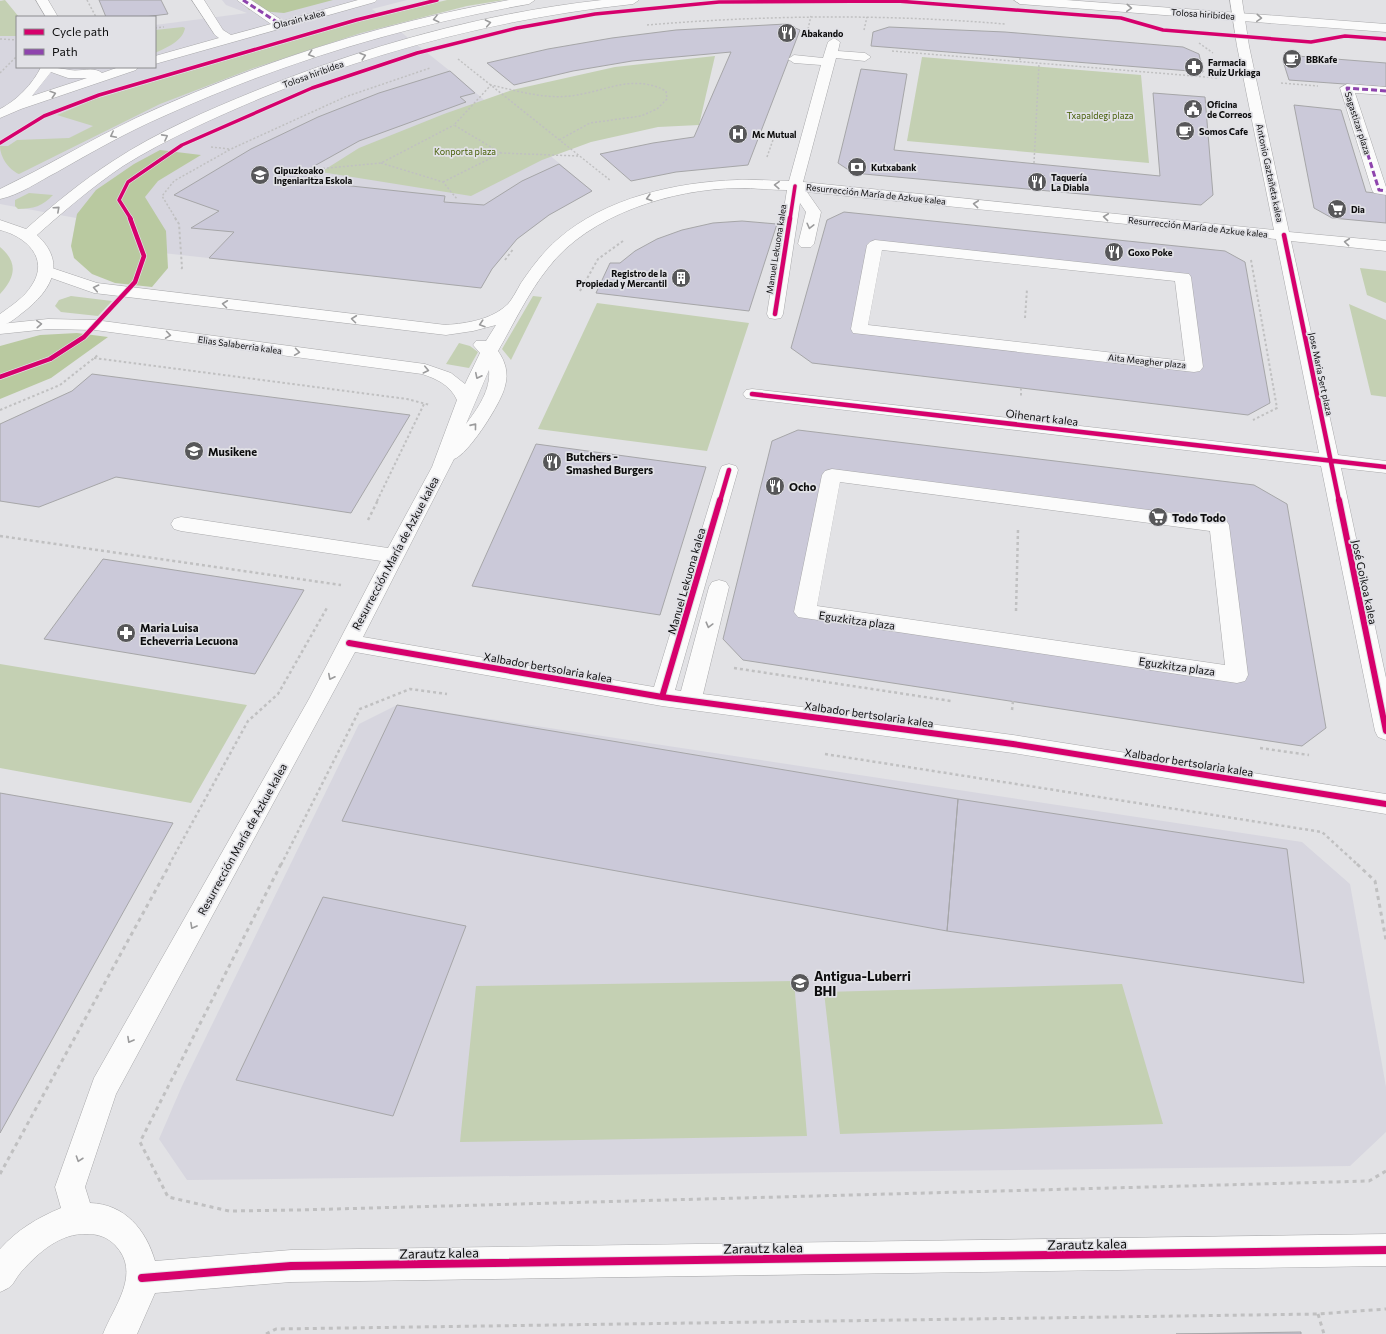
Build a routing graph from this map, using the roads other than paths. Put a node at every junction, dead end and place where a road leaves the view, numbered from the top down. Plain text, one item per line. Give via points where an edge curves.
1 (42, 0) edge
2 (198, 0) edge
3 (243, 0) edge
4 (372, 0) edge
5 (529, 0) edge
6 (633, 0) edge
7 (1020, 0) edge
8 (1221, 2) dead end
9 (1252, 4) dead end
10 (1237, 6) edge
11 (51, 16) edge
12 (280, 24) junction
13 (1386, 28) edge
14 (228, 39) junction
15 (831, 53) junction
16 (865, 57) dead end
17 (794, 59) dead end
18 (156, 60) edge
19 (47, 68) edge
20 (53, 68) edge
21 (127, 69) edge
22 (1386, 91) edge
23 (16, 106) junction
24 (0, 114) edge
25 (795, 186) junction
26 (1386, 191) edge
27 (0, 195) edge
28 (0, 225) edge
29 (28, 235) junction
30 (1284, 235) junction
31 (806, 244) dead end
32 (1386, 246) edge
33 (1029, 261) joint
34 (46, 271) junction
35 (516, 305) junction
36 (775, 314) dead end
37 (0, 321) edge
38 (0, 329) edge
39 (446, 330) junction
40 (489, 351) junction
41 (752, 394) dead end
42 (463, 407) junction
43 (1330, 460) junction
44 (441, 467) junction
45 (1386, 467) edge
46 (729, 470) dead end
47 (181, 524) dead end
48 (393, 556) junction
49 (719, 587) dead end
50 (348, 643) junction
51 (1014, 643) joint
52 (662, 697) junction
53 (690, 700) junction
54 (1386, 731) edge
55 (1386, 804) edge
56 (79, 1218) junction
57 (1386, 1250) edge
58 (0, 1276) edge
59 (142, 1278) junction
60 (119, 1334) edge

1 - 11 street
2 - 14 street via 220,32
3 - 12 street
4 - 12 street, Olarain kalea
5 -> 27 street, Tolosa hiribidea via 445,16 367,36 237,80 160,112
29 -> 6 street, Tolosa hiribidea via 69,198 118,163 191,123 274,88 387,48 459,29 578,7
7 -> 10 street, Tolosa hiribidea
8 - 10 street, Tolosa hiribidea
9 - 10 street, Tolosa hiribidea
10 -> 13 street, Tolosa hiribidea
10 - 30 street, Antonio Gaztañeta kalea via 1243,46
12 - 14 street, Olarain kalea
14 - 18 street, Olarain kalea
15 - 16 street
15 - 17 street
15 - 25 street, Manuel Lekuona kalea
19 - 23 street via 44,76
20 - 21 street via 68,74 87,75
23 -> 21 street
22 - 26 street, Sagastizar plaza via 1347,88 1379,190
23 - 24 street
30 -> 25 street, Resurrección María de Azkue kalea
25 -> 31 street via 814,212
25 -> 35 street, Resurrección María de Azkue kalea via 710,186 668,193 626,206 598,218 564,242 542,264
25 - 36 street, Manuel Lekuona kalea
28 - 29 street
29 - 34 street via 40,245 46,257
32 -> 30 street
30 - 43 street, Jose Maria Sert plaza
33 - 33 street, Aita Meagher plaza via 875,245 859,330 1194,367 1183,277
34 - 37 street via 31,296 17,310
39 -> 34 street via 94,288
35 -> 39 street via 487,323
35 - 40 street, Resurrección María de Azkue kalea
38 -> 42 street, Elias Salaberria kalea via 68,323 425,370 454,381 462,390
39 - 40 street, Resurrección María de Azkue kalea via 477,342
40 -> 42 street, Resurrección María de Azkue kalea
44 -> 40 street, Resurrección María de Azkue kalea via 483,416 499,381 498,365
41 - 43 street, Oihenart kalea
42 - 44 street, Resurrección María de Azkue kalea
43 - 45 street
43 - 54 street, José Goikoa kalea
44 - 48 street, Resurrección María de Azkue kalea
46 - 52 street, Manuel Lekuona kalea
47 - 48 street
48 - 50 street, Resurrección María de Azkue kalea
49 -> 53 street
50 - 52 street, Xalbador bertsolaria kalea
50 -> 56 street, Resurrección María de Azkue kalea via 317,704 104,1088 70,1187
51 - 51 street, Eguzkitza plaza via 1236,675 1219,525 832,475 805,612
52 - 53 street, Xalbador bertsolaria kalea
53 - 55 street, Xalbador bertsolaria kalea via 1013,744
56 - 58 street via 52,1226 27,1243
56 - 59 street via 104,1220 125,1232 138,1252
57 - 59 street, Zarautz kalea via 291,1266
59 - 60 street via 133,1309

